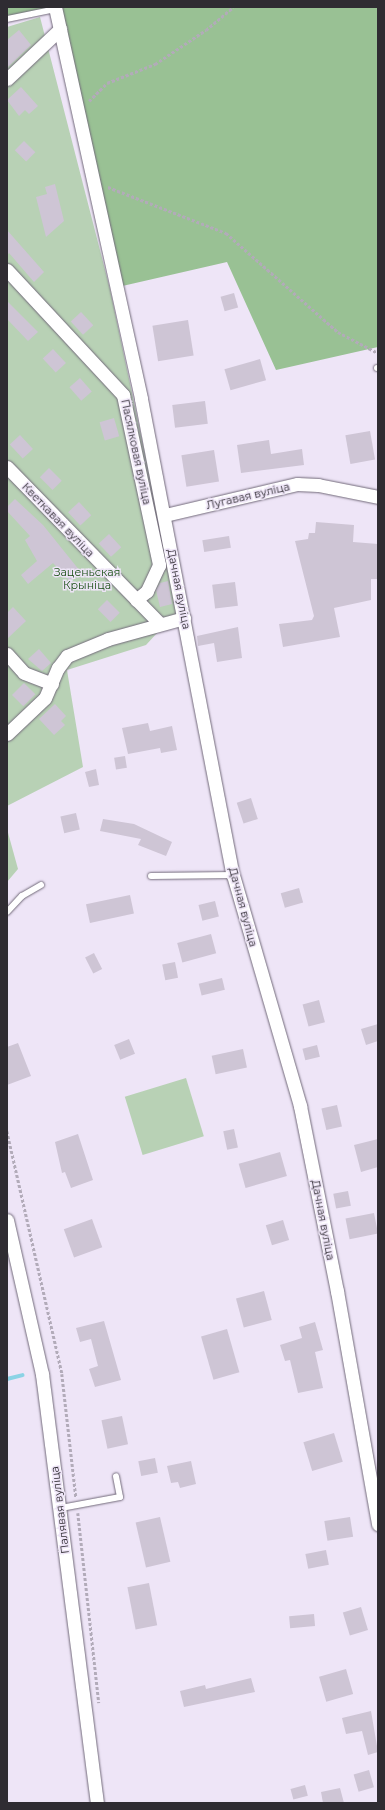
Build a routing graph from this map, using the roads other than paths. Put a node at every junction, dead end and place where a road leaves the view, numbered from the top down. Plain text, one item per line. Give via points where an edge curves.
1 (55, 8) edge
2 (7, 19) edge
3 (60, 29) junction
4 (7, 79) edge
5 (7, 270) edge
6 (7, 467) edge
7 (378, 496) edge
8 (165, 515) junction
9 (136, 600) junction
10 (184, 618) junction
11 (160, 624) junction
12 (7, 654) edge
13 (52, 684) junction
14 (7, 734) edge
15 (233, 875) junction
16 (151, 876) dead end
17 (40, 886) dead end
18 (7, 912) edge
19 (7, 1220) edge
20 (116, 1476) dead end
21 (61, 1508) junction
22 (378, 1524) edge
23 (97, 1803) edge

1 - 2 lane
1 - 3 street, Дачная вуліца
3 - 4 street
3 - 8 street, Дачная вуліца via 118,287
5 - 9 street, Пасялковая вуліца via 123,395 159,565 147,591
6 - 9 street, Кветкавая вуліца
7 - 8 street, Лугавая вуліца via 318,485 297,484
8 - 10 street, Дачная вуліца
9 - 11 street, Кветкавая вуліца
10 - 11 street
10 - 15 street, Дачная вуліца
11 - 13 street via 108,639 67,656
12 - 13 street via 24,674
13 - 14 street via 41,702
15 - 16 lane
15 - 22 street, Дачная вуліца via 300,1106 338,1291
17 - 18 lane via 22,896
19 - 21 street, Палявая вуліца via 42,1374
20 - 21 lane via 120,1497
21 - 23 street, Палявая вуліца

